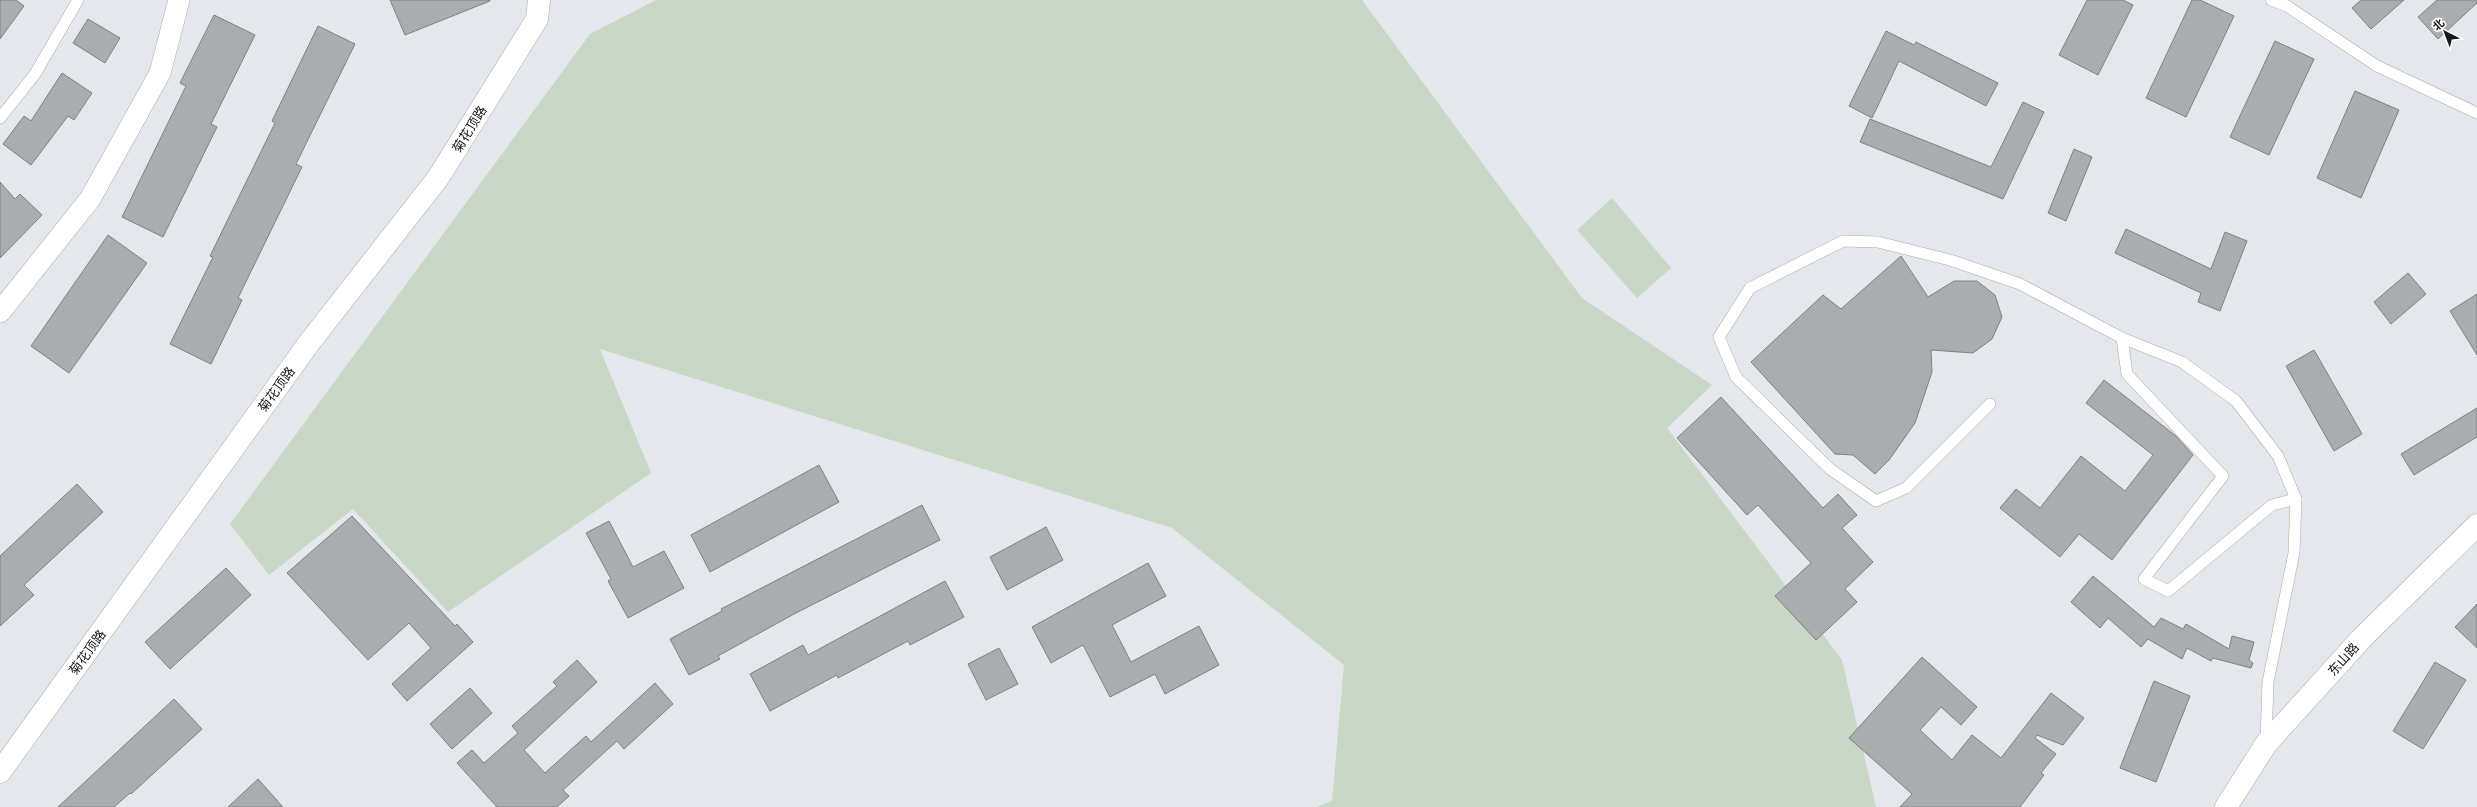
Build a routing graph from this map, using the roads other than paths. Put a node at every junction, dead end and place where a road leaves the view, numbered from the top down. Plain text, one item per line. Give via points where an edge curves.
1 (78, 0) edge
2 (179, 0) edge
3 (539, 0) edge
4 (2271, 0) edge
5 (2477, 113) edge
6 (0, 118) edge
7 (0, 312) edge
8 (2122, 338) junction
9 (1990, 404) dead end
10 (2296, 499) junction
11 (2477, 525) edge
12 (2266, 744) junction
13 (0, 772) edge
14 (2226, 807) edge

1 - 6 lane via 35,74
2 - 7 street via 160,73 90,200
3 - 13 street, 菊花顶路 via 537,19 438,178 309,343
4 - 5 lane via 2287,6 2376,66
8 - 9 lane via 2020,284 1957,262 1878,242 1843,241 1750,288 1719,337 1736,377 1830,469 1876,502 1906,488
8 - 10 lane via 2182,362 2236,401 2278,456
8 - 10 lane via 2127,374 2223,476 2144,579 2168,591 2272,505
10 - 12 lane via 2294,553 2268,682
11 - 12 street, 东山路 via 2361,639
12 - 14 street, 东山路

